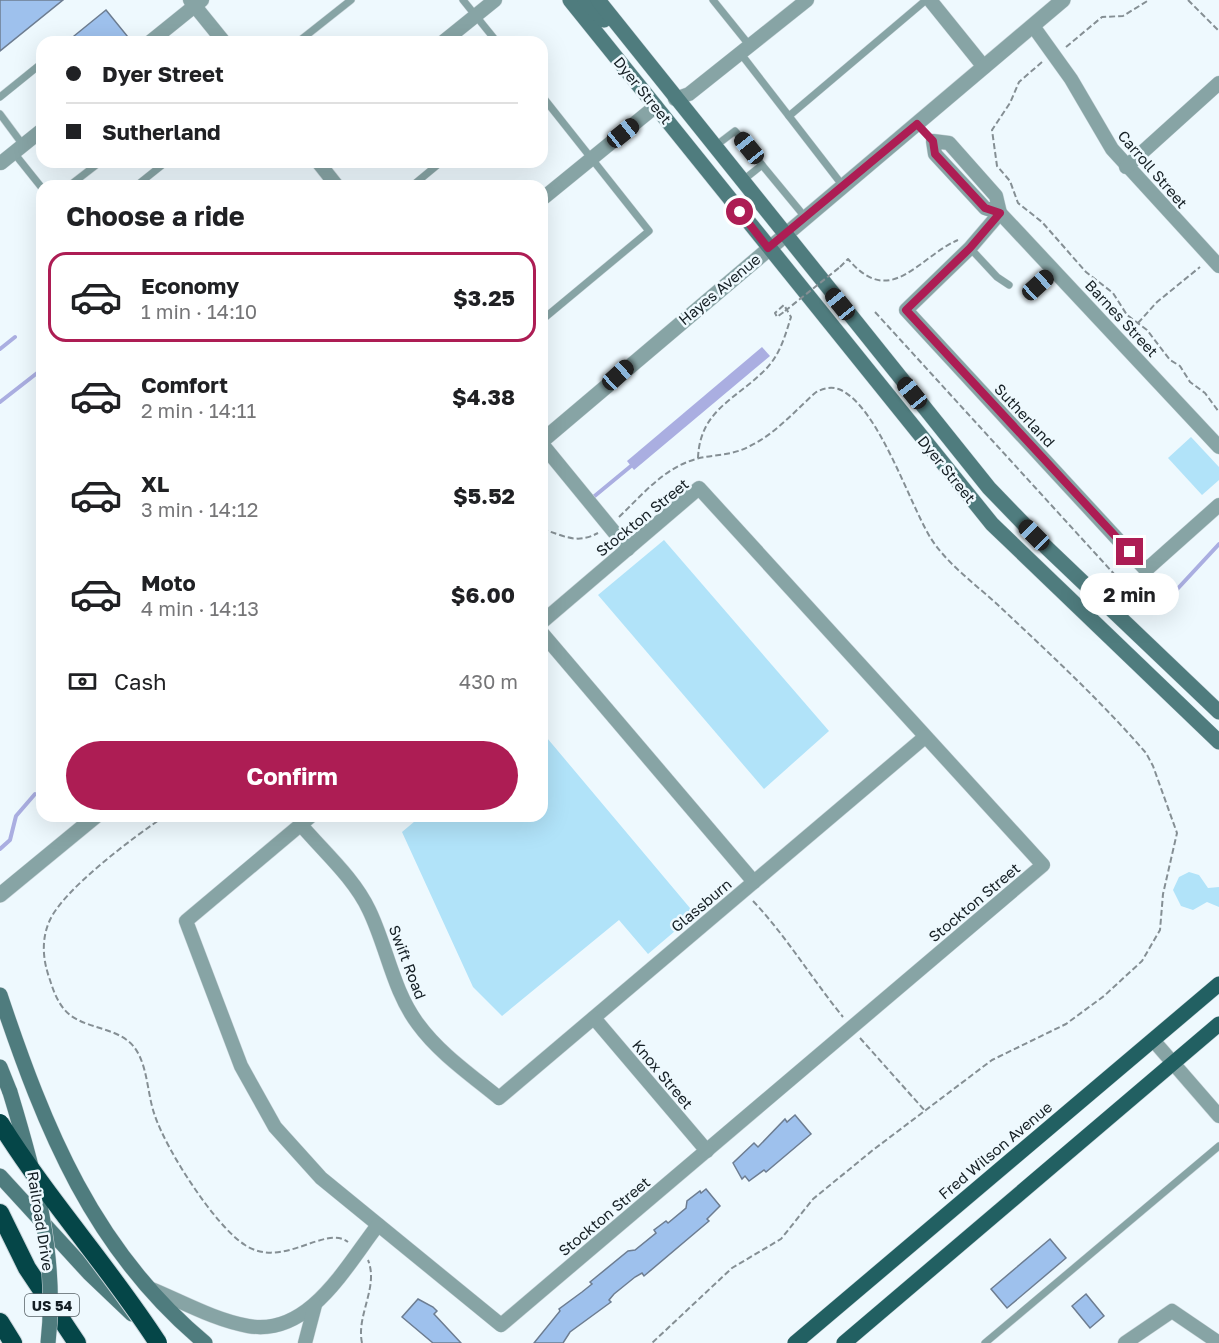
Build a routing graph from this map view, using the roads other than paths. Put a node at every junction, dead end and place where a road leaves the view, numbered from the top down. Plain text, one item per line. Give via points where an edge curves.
1 (351, 0) edge
2 (464, 0) edge
3 (495, 0) edge
4 (570, 0) edge
5 (585, 0) edge
6 (598, 0) edge
7 (713, 0) edge
8 (807, 0) edge
9 (928, 0) edge
10 (1063, 0) edge
11 (196, 2) edge
12 (476, 15) junction
13 (1033, 26) junction
14 (157, 36) edge
15 (220, 36) edge
16 (306, 36) edge
17 (450, 36) edge
18 (492, 36) edge
19 (628, 38) junction
20 (745, 50) junction
21 (36, 68) edge
22 (984, 68) junction
23 (1219, 83) edge
24 (0, 97) edge
25 (675, 99) junction
26 (548, 104) edge
27 (656, 106) junction
28 (0, 114) edge
29 (789, 116) junction
30 (917, 124) junction
31 (36, 135) edge
32 (714, 147) junction
33 (19, 149) junction
34 (592, 159) junction
35 (1, 163) edge
36 (762, 165) junction
37 (1126, 167) junction
38 (92, 168) edge
39 (158, 168) edge
40 (323, 168) edge
41 (434, 168) edge
42 (37, 180) edge
43 (77, 180) edge
44 (144, 180) edge
45 (332, 180) edge
46 (419, 180) edge
47 (741, 181) junction
48 (843, 186) junction
49 (548, 194) edge
50 (1000, 213) junction
51 (805, 217) junction
52 (783, 234) junction
53 (966, 243) junction
54 (768, 248) junction
55 (1219, 266) edge
56 (1055, 269) junction
57 (1009, 285) dead end
58 (1030, 286) dead end
59 (548, 315) edge
60 (548, 438) edge
61 (1219, 447) edge
62 (548, 450) edge
63 (1219, 505) edge
64 (628, 549) junction
65 (548, 617) edge
66 (548, 640) edge
67 (1219, 712) edge
68 (925, 737) junction
69 (1219, 742) edge
70 (89, 822) edge
71 (304, 822) edge
72 (307, 822) edge
73 (749, 886) junction
74 (0, 895) edge
75 (1219, 984) edge
76 (0, 995) edge
77 (594, 1018) junction
78 (1219, 1024) edge
79 (1153, 1040) junction
80 (1174, 1064) junction
81 (0, 1067) edge
82 (499, 1098) joint
83 (1219, 1116) edge
84 (0, 1123) edge
85 (1219, 1146) edge
86 (707, 1151) junction
87 (0, 1176) edge
88 (0, 1213) edge
89 (378, 1225) junction
90 (147, 1288) junction
91 (315, 1305) junction
92 (0, 1322) edge
93 (13, 1343) edge
94 (48, 1343) edge
95 (77, 1343) edge
96 (158, 1343) edge
97 (170, 1343) edge
98 (205, 1343) edge
99 (305, 1343) edge
100 (795, 1343) edge
101 (844, 1343) edge
102 (985, 1343) edge
103 (1125, 1343) edge
104 (1219, 1343) edge

1 - 16 lane
2 - 12 lane
3 - 12 street
4 - 27 main road, Dyer Street
5 - 19 main road via 612,28
6 - 19 main road, Dyer Street
7 - 20 lane
8 - 20 street
9 - 22 street
9 - 29 lane
10 - 13 street, Hayes Avenue
11 - 14 street
11 - 15 street
12 - 17 street
12 - 18 lane
13 - 22 street, Hayes Avenue
13 - 37 street, Carroll Street
19 - 25 main road, Dyer Street
20 - 25 street via 689,94
20 - 29 lane
21 - 24 lane
22 - 30 street, Hayes Avenue
23 - 37 street
25 - 32 main road, Dyer Street
26 - 34 lane
27 - 34 street
27 - 54 main road, Dyer Street
28 - 33 lane
29 - 48 lane
30 - 48 street, Hayes Avenue
30 - 50 street, Barnes Street via 933,141 935,154 985,208
31 - 33 street
32 - 36 lane via 735,131
32 - 47 main road, Dyer Street
33 - 35 street
33 - 42 lane
34 - 49 street
34 - 59 lane via 649,231
36 - 47 lane
36 - 51 lane
37 - 55 street, Carroll Street
38 - 43 lane
39 - 44 lane
40 - 45 street
41 - 46 lane
47 - 52 main road, Dyer Street
48 - 51 street, Hayes Avenue
50 - 53 street, Sutherland
50 - 56 street, Barnes Street
51 - 52 street, Hayes Avenue
52 - 54 street, Hayes Avenue
52 - 67 main road, Dyer Street via 989,488
53 - 57 lane
53 - 63 street, Sutherland via 906,310 1146,570
54 - 60 street, Hayes Avenue
54 - 69 main road, Dyer Street via 992,524
56 - 58 lane via 1038,285
56 - 61 street, Barnes Street
62 - 64 street
64 - 65 street, Stockton Street
64 - 68 street, Stockton Street via 699,488
66 - 73 street
68 - 73 street, Glassburn
68 - 86 street, Stockton Street via 1043,866
70 - 74 street
71 - 89 street, Stockton Street via 186,921 241,1066 266,1113 311,1168
72 - 82 street, Swift Road via 362,897 405,1002 419,1026
73 - 77 street, Glassburn
75 - 79 main road, Fred Wilson Avenue
76 - 90 main road via 55,1143 74,1183
77 - 82 street, Glassburn
77 - 86 street, Knox Street
78 - 80 main road
79 - 80 street
79 - 100 main road, Fred Wilson Avenue
80 - 83 street
80 - 101 main road
81 - 94 main road, Railroad Drive, bridge via 40,1195 50,1274
84 - 96 highway, bridge
85 - 102 lane
86 - 89 street, Stockton Street via 501,1325
87 - 97 main road, bridge via 107,1292
88 - 95 highway, US 54 via 27,1268
89 - 91 street
90 - 91 street via 249,1326 278,1326
90 - 98 main road
91 - 99 street
92 - 93 highway
103 - 104 street via 1172,1311

